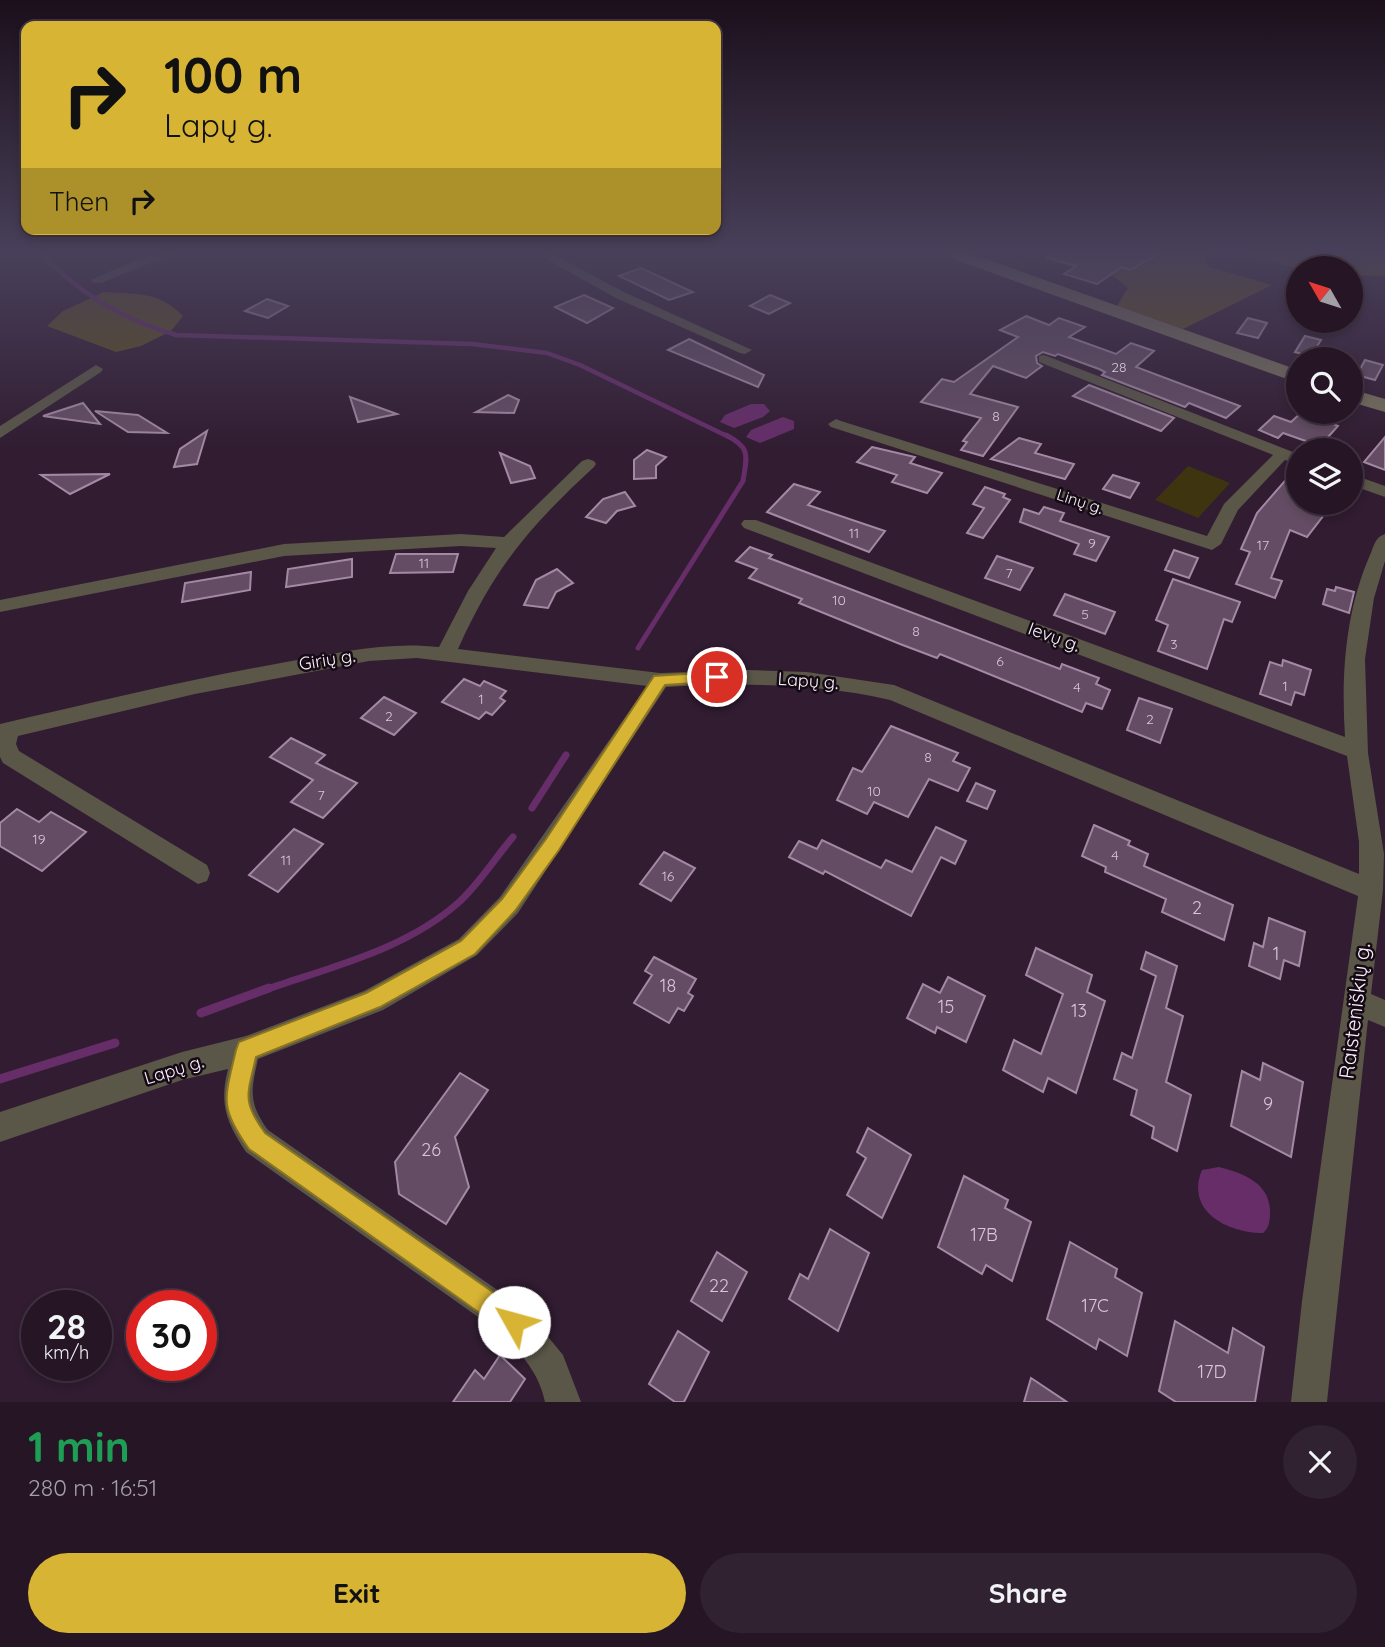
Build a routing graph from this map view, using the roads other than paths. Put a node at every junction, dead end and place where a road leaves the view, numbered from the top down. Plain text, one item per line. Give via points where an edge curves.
1 (676, 319) edge
2 (1138, 319) edge
3 (745, 350) dead end
4 (1044, 359) dead end
5 (96, 369) dead end
6 (1286, 373) edge
7 (1363, 399) edge
8 (1385, 407) edge
9 (836, 424) dead end
10 (0, 433) edge
11 (1286, 454) edge
12 (1286, 460) edge
13 (588, 464) dead end
14 (1363, 484) edge
15 (1385, 492) edge
16 (750, 524) dead end
17 (1385, 540) edge
18 (509, 543) junction
19 (0, 606) edge
20 (446, 654) junction
21 (660, 680) junction
22 (5, 731) edge
23 (1358, 751) junction
24 (198, 873) dead end
25 (1371, 890) junction
26 (1356, 1000) junction
27 (1385, 1014) edge
28 (246, 1050) junction
29 (0, 1127) edge
30 (563, 1402) edge
31 (1310, 1402) edge

1 - 3 street
2 - 6 main road
4 - 11 street, Linų g.
5 - 10 street
7 - 8 main road
9 - 12 street, Linų g. via 1212,544 1230,508
13 - 18 street
14 - 15 street
16 - 23 street, Ievų g.
17 - 23 street, Raisteniškių g. via 1359,618 1354,694
18 - 19 street via 448,540 284,550
18 - 20 street
20 - 21 street, Girių g.
20 - 22 street, Girių g. via 369,654 302,664
21 - 25 street, Lapų g. via 794,679 864,685 894,693
21 - 28 street, Lapų g. via 509,905 468,947 373,1000
22 - 24 street via 11,757
23 - 25 street, Raisteniškių g. via 1372,844
25 - 26 street, Raisteniškių g.
26 - 27 street
26 - 31 street, Raisteniškių g.
28 - 29 street, Lapų g. via 182,1066
28 - 30 street via 236,1101 243,1122 257,1141 514,1322 558,1376

